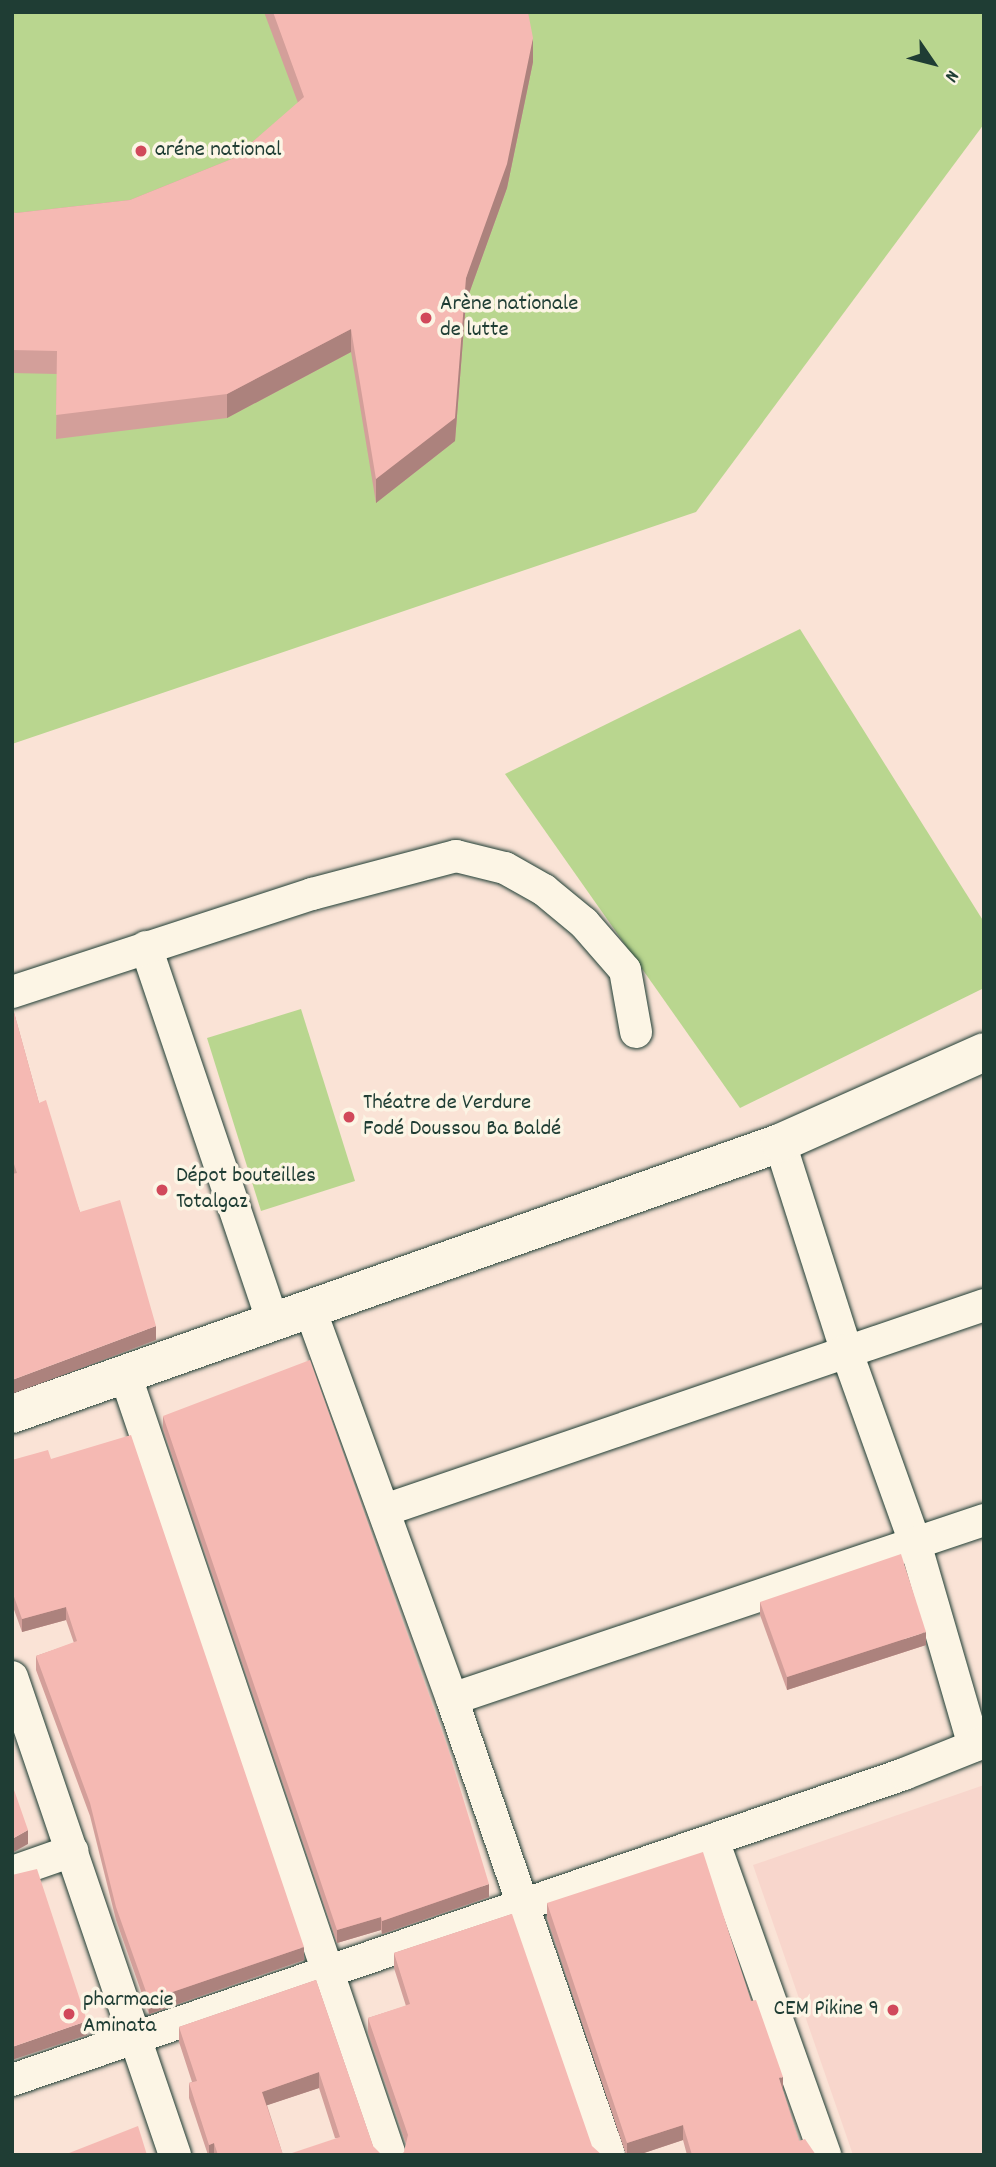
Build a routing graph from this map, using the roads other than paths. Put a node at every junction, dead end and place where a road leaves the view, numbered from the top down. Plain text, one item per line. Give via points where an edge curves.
1 (146, 947) junction
2 (12, 992) edge
3 (636, 1032) dead end
4 (984, 1052) edge
5 (780, 1143) junction
6 (984, 1305) edge
7 (310, 1309) junction
8 (273, 1322) junction
9 (846, 1350) junction
10 (125, 1374) junction
11 (12, 1414) edge
12 (385, 1510) junction
13 (984, 1520) edge
14 (915, 1543) junction
15 (12, 1676) edge
16 (452, 1699) junction
17 (979, 1744) edge
18 (713, 1840) junction
19 (72, 1852) junction
20 (12, 1872) edge
21 (523, 1905) junction
22 (328, 1973) junction
23 (134, 2038) junction
24 (12, 2080) edge
25 (175, 2155) edge
26 (390, 2155) edge
27 (609, 2155) edge
28 (825, 2155) edge

1 - 2 street
1 - 3 street via 360,880 457,856 505,868 544,890 584,923 625,970
1 - 8 street
4 - 5 street
5 - 7 street
5 - 9 street
6 - 9 street
7 - 8 street
7 - 12 street
8 - 10 street
9 - 12 street
9 - 14 street
10 - 11 street
10 - 22 street
12 - 16 street
13 - 14 street
14 - 16 street
14 - 17 street
15 - 19 street
16 - 21 street
17 - 18 street
18 - 21 street
18 - 28 street
19 - 20 street
19 - 23 street
21 - 22 street
21 - 27 street
22 - 23 street
22 - 26 street
23 - 24 street
23 - 25 street

